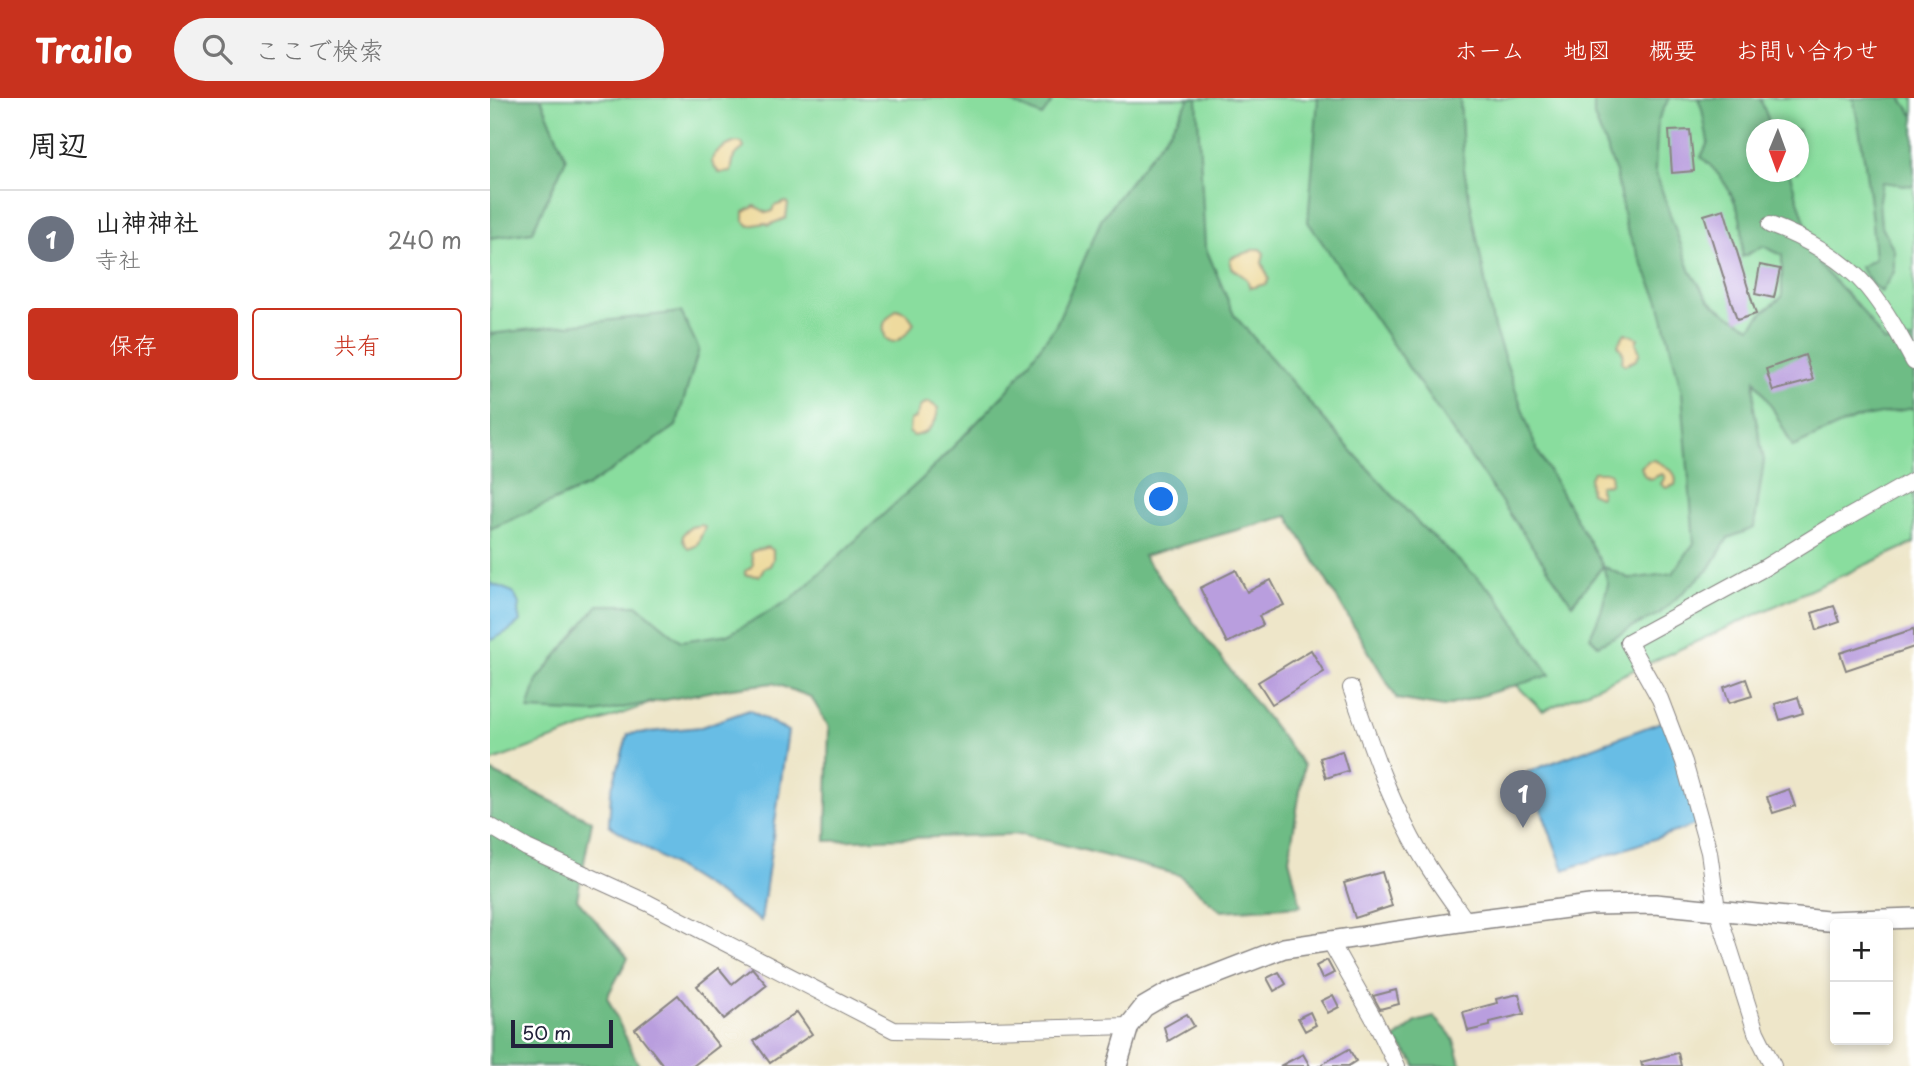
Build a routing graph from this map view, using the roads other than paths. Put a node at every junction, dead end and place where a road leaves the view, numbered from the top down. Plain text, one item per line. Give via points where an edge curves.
1 (1770, 225) dead end
2 (1914, 362) edge
3 (1914, 480) edge
4 (1350, 688) dead end
5 (490, 826) edge
6 (1717, 909) junction
7 (1914, 918) edge
8 (1466, 921) junction
9 (1330, 941) junction
10 (1129, 1026) junction
11 (1117, 1066) edge
12 (1397, 1066) edge
13 (1773, 1066) edge

1 - 2 street via 1835,258 1866,285
3 - 6 street via 1628,642 1660,699 1684,762 1709,852
4 - 8 street via 1406,829
5 - 10 street via 894,1030
6 - 7 street via 1827,920
6 - 8 street via 1590,905
6 - 13 street via 1756,1032
8 - 9 street
9 - 10 street via 1284,948 1168,993 1144,1007
9 - 12 street
10 - 11 street

